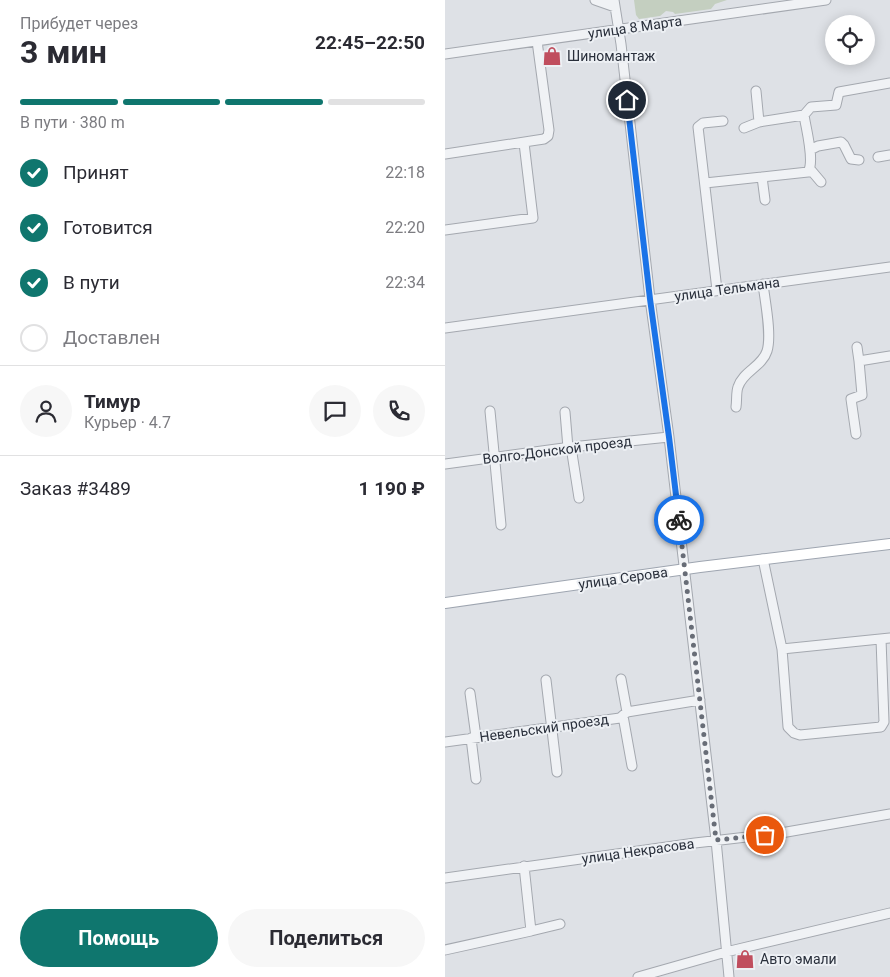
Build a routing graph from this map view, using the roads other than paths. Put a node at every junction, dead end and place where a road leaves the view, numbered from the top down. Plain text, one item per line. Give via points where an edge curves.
1 (595, 0) edge
2 (826, 0) edge
3 (790, 2) edge
4 (615, 3) edge
5 (619, 29) junction
6 (537, 41) junction
7 (445, 54) edge
8 (890, 83) edge
9 (756, 91) dead end
10 (804, 115) junction
11 (723, 121) dead end
12 (759, 122) junction
13 (744, 128) dead end
14 (524, 143) junction
15 (810, 150) junction
16 (445, 154) edge
17 (890, 155) edge
18 (878, 157) dead end
19 (859, 160) dead end
20 (810, 169) junction
21 (762, 177) junction
22 (821, 182) dead end
23 (705, 183) junction
24 (765, 200) dead end
25 (445, 230) edge
26 (890, 267) edge
27 (763, 284) junction
28 (717, 290) junction
29 (650, 299) junction
30 (445, 328) edge
31 (857, 347) dead end
32 (890, 356) edge
33 (859, 361) junction
34 (736, 407) dead end
35 (490, 411) dead end
36 (565, 412) dead end
37 (856, 434) dead end
38 (669, 437) junction
39 (569, 447) junction
40 (494, 458) junction
41 (445, 464) edge
42 (579, 498) dead end
43 (501, 525) dead end
44 (890, 544) edge
45 (763, 559) junction
46 (684, 569) junction
47 (445, 603) edge
48 (885, 639) edge
49 (782, 649) junction
50 (621, 678) dead end
51 (546, 680) dead end
52 (470, 693) dead end
53 (700, 700) junction
54 (625, 714) junction
55 (553, 726) junction
56 (473, 738) junction
57 (445, 742) edge
58 (632, 766) dead end
59 (557, 772) dead end
60 (476, 779) dead end
61 (890, 814) edge
62 (716, 840) junction
63 (524, 866) junction
64 (445, 878) edge
65 (890, 913) edge
66 (560, 924) dead end
67 (531, 931) junction
68 (445, 950) edge
69 (727, 952) junction
70 (638, 977) edge
71 (729, 977) edge

1 - 4 street
2 - 3 street, улица 8 Марта
3 - 5 street, улица 8 Марта
4 - 5 street
5 - 6 street, улица 8 Марта
5 - 29 street
6 - 7 street, улица 8 Марта
6 - 14 street via 549,130 544,139
8 - 10 street via 839,92 836,105 811,108
9 - 12 street
10 - 12 street
10 - 15 street
11 - 23 street via 703,123 698,127
12 - 13 street
14 - 16 street
14 - 25 street via 533,218
15 - 19 street via 841,142 851,159
15 - 20 street
17 - 18 street
20 - 21 street via 808,172
20 - 22 street
21 - 23 street
21 - 24 street
23 - 28 street
26 - 27 street, улица Тельмана
27 - 28 street, улица Тельмана
27 - 34 street via 769,342 767,352 759,366 744,376 738,387
28 - 29 street, улица Тельмана
29 - 30 street, улица Тельмана
29 - 38 street
31 - 33 street
32 - 33 street
33 - 37 street via 862,395 851,399
35 - 40 street
36 - 39 street
38 - 39 street, Волго-Донской проезд
38 - 46 street
39 - 40 street, Волго-Донской проезд
39 - 42 street
40 - 41 street, Волго-Донской проезд
40 - 43 street
44 - 45 main road, улица Серова
45 - 46 main road, улица Серова
45 - 49 street
46 - 47 main road, улица Серова
46 - 53 street
48 - 49 street
48 - 49 street via 884,722 881,727 800,735 788,727
50 - 54 street
51 - 55 street
52 - 56 street
53 - 54 street, Невельский проезд
53 - 62 street
54 - 55 street, Невельский проезд via 619,718
54 - 58 street
55 - 56 street, Невельский проезд
55 - 59 street
56 - 57 street, Невельский проезд
56 - 60 street
61 - 62 street, улица Некрасова via 781,833
62 - 63 street, улица Некрасова
62 - 69 street
63 - 64 street, улица Некрасова
63 - 67 street
65 - 69 street
66 - 67 street
67 - 68 street
69 - 70 street
69 - 71 street

